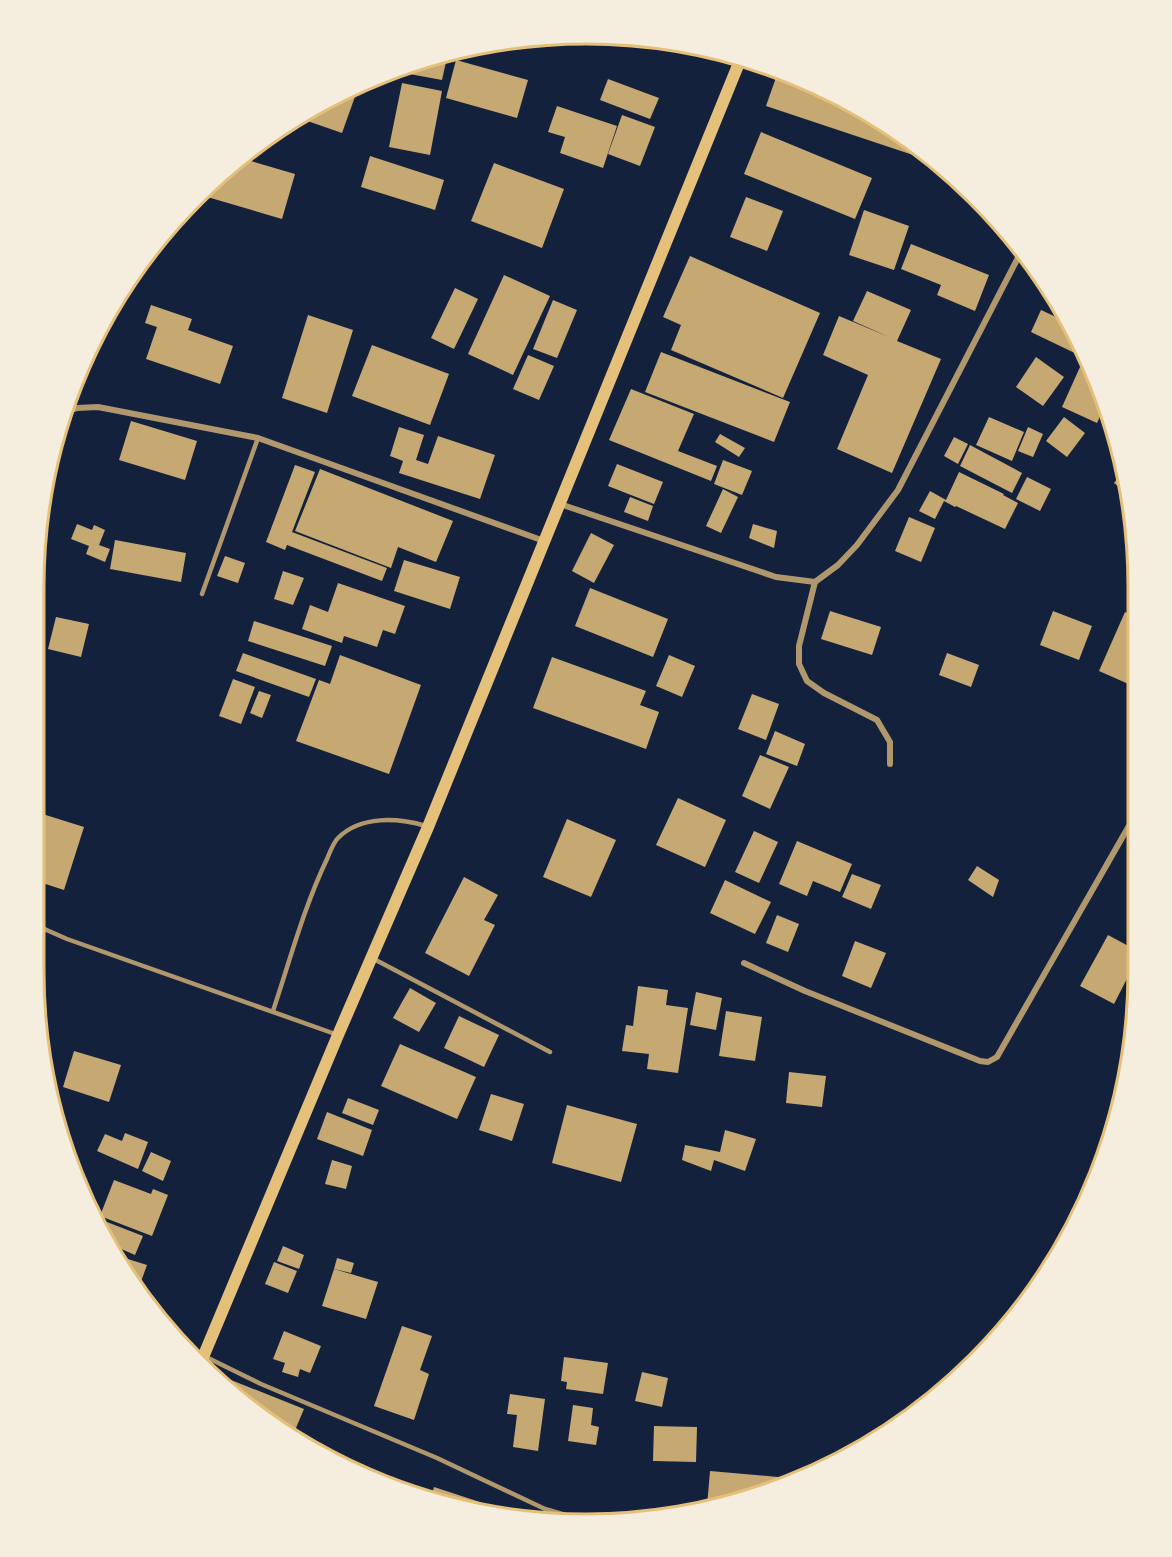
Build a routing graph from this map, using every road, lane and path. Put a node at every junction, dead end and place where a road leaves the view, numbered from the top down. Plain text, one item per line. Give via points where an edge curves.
1 (738, 66) edge
2 (1018, 258) edge
3 (73, 409) edge
4 (258, 438) junction
5 (559, 504) junction
6 (544, 541) junction
7 (815, 582) junction
8 (202, 594) dead end
9 (890, 764) dead end
10 (428, 827) junction
11 (1128, 828) edge
12 (44, 929) edge
13 (371, 958) junction
14 (744, 963) dead end
15 (273, 1011) junction
16 (338, 1035) junction
17 (550, 1052) dead end
18 (203, 1356) edge
19 (210, 1362) edge
20 (556, 1512) edge

1 - 5 main road
2 - 7 street via 898,490 838,565
3 - 4 street via 98,407
4 - 6 street
4 - 8 lane
5 - 6 main road
5 - 7 street via 776,577
6 - 10 main road
7 - 9 street via 799,646 799,664 807,681 815,687 877,720 890,742
10 - 13 main road
10 - 15 lane via 407,821 377,821 337,839 317,880
11 - 14 street via 997,1057 988,1062 805,991
12 - 15 lane
13 - 16 main road
13 - 17 lane
15 - 16 lane
16 - 18 main road
19 - 20 lane

